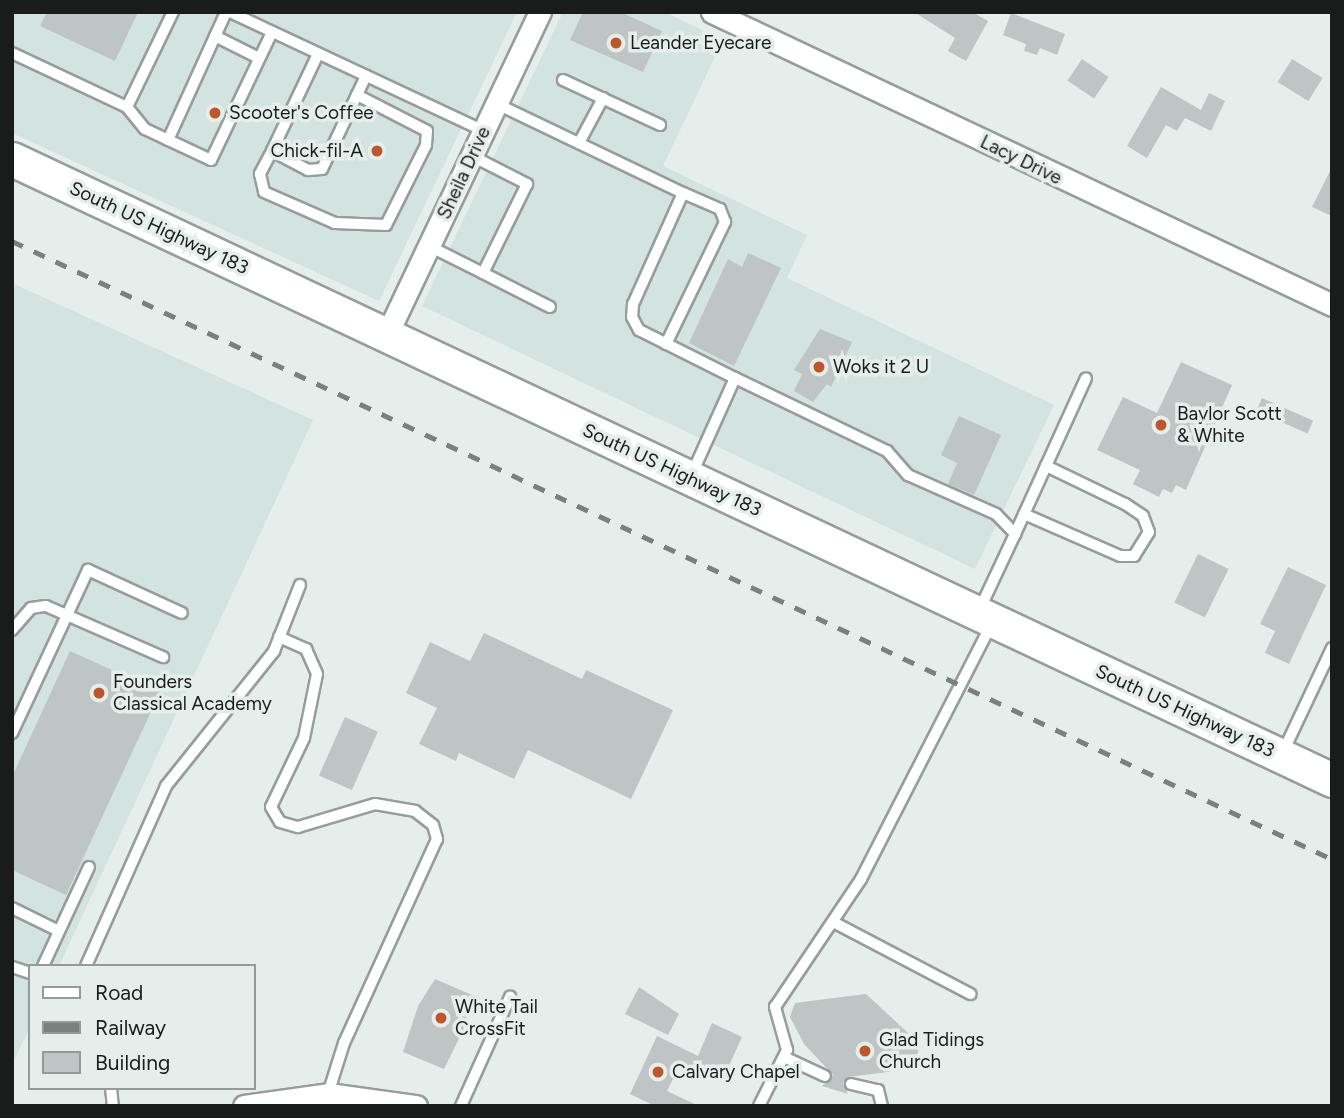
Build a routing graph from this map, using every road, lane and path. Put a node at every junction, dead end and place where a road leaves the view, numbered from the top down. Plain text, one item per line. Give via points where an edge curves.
1 (173, 12) edge
2 (228, 12) edge
3 (540, 12) edge
4 (712, 12) edge
5 (272, 32) junction
6 (215, 36) junction
7 (12, 53) edge
8 (318, 54) junction
9 (259, 58) junction
10 (366, 76) junction
11 (563, 79) dead end
12 (357, 95) junction
13 (603, 98) junction
14 (497, 104) junction
15 (127, 107) junction
16 (660, 125) dead end
17 (484, 131) junction
18 (168, 140) junction
19 (579, 143) junction
20 (272, 151) junction
21 (472, 156) junction
22 (12, 159) edge
23 (683, 193) junction
24 (429, 246) junction
25 (483, 273) junction
26 (1332, 304) edge
27 (550, 307) dead end
28 (387, 334) junction
29 (666, 344) junction
30 (735, 378) junction
31 (1086, 378) dead end
32 (1046, 466) junction
33 (690, 479) junction
34 (1024, 514) junction
35 (1015, 534) junction
36 (300, 585) dead end
37 (182, 613) dead end
38 (67, 615) junction
39 (986, 617) junction
40 (12, 630) edge
41 (279, 637) junction
42 (1332, 648) edge
43 (163, 657) dead end
44 (12, 733) edge
45 (1281, 756) junction
46 (1332, 780) edge
47 (89, 867) dead end
48 (12, 908) edge
49 (835, 923) junction
50 (59, 931) junction
51 (44, 964) edge
52 (87, 964) edge
53 (970, 994) dead end
54 (510, 996) dead end
55 (784, 1057) junction
56 (825, 1076) dead end
57 (851, 1084) dead end
58 (328, 1094) junction
59 (244, 1106) edge
60 (416, 1106) edge
61 (461, 1106) edge
62 (759, 1106) edge
63 (882, 1106) edge

1 - 15 lane
2 - 5 lane
2 - 6 lane
3 - 14 street, Sheila Drive
4 - 26 street, Lacy Drive
5 - 8 lane
5 - 9 lane
6 - 9 lane
6 - 18 lane
7 - 15 lane
8 - 10 lane
8 - 20 lane
9 - 18 lane via 211,160
10 - 12 lane
10 - 17 lane
11 - 13 lane
12 - 20 lane via 321,169 308,170
12 - 20 lane via 427,131 426,145 386,225 335,223 264,192 260,174
13 - 16 lane
13 - 19 lane
14 - 17 street, Sheila Drive
14 - 19 lane
15 - 18 lane via 145,129
17 - 21 street, Sheila Drive
19 - 23 lane
21 - 24 street, Sheila Drive
21 - 25 lane via 527,184
22 - 28 main road, South US Highway 183
23 - 29 lane via 633,304 639,330
23 - 29 lane via 720,209 725,222
24 - 25 lane
24 - 28 street, Sheila Drive
25 - 27 lane
28 - 33 main road, South US Highway 183
29 - 30 lane
30 - 33 lane
30 - 35 lane via 887,451 908,475 996,514
31 - 32 lane
32 - 34 lane
32 - 34 lane via 1125,504 1143,516 1149,532 1134,556 1120,556
33 - 39 main road, South US Highway 183
34 - 35 lane
35 - 39 lane
36 - 41 lane
37 - 38 lane via 88,570
38 - 40 lane via 46,606 31,608
38 - 43 lane
38 - 44 lane
39 - 45 main road, South US Highway 183
39 - 49 lane
41 - 52 lane via 166,786
41 - 58 lane via 306,649 317,674 304,738 271,807 280,821 298,827 375,804 415,811 433,825 437,839 344,1043
42 - 45 lane
45 - 46 main road, South US Highway 183
47 - 50 lane
48 - 50 lane
49 - 53 lane
49 - 55 lane via 795,971 775,1007 787,1050
50 - 51 lane
54 - 61 lane
55 - 56 lane
55 - 62 lane
57 - 63 lane via 878,1090
58 - 59 street
58 - 60 street

